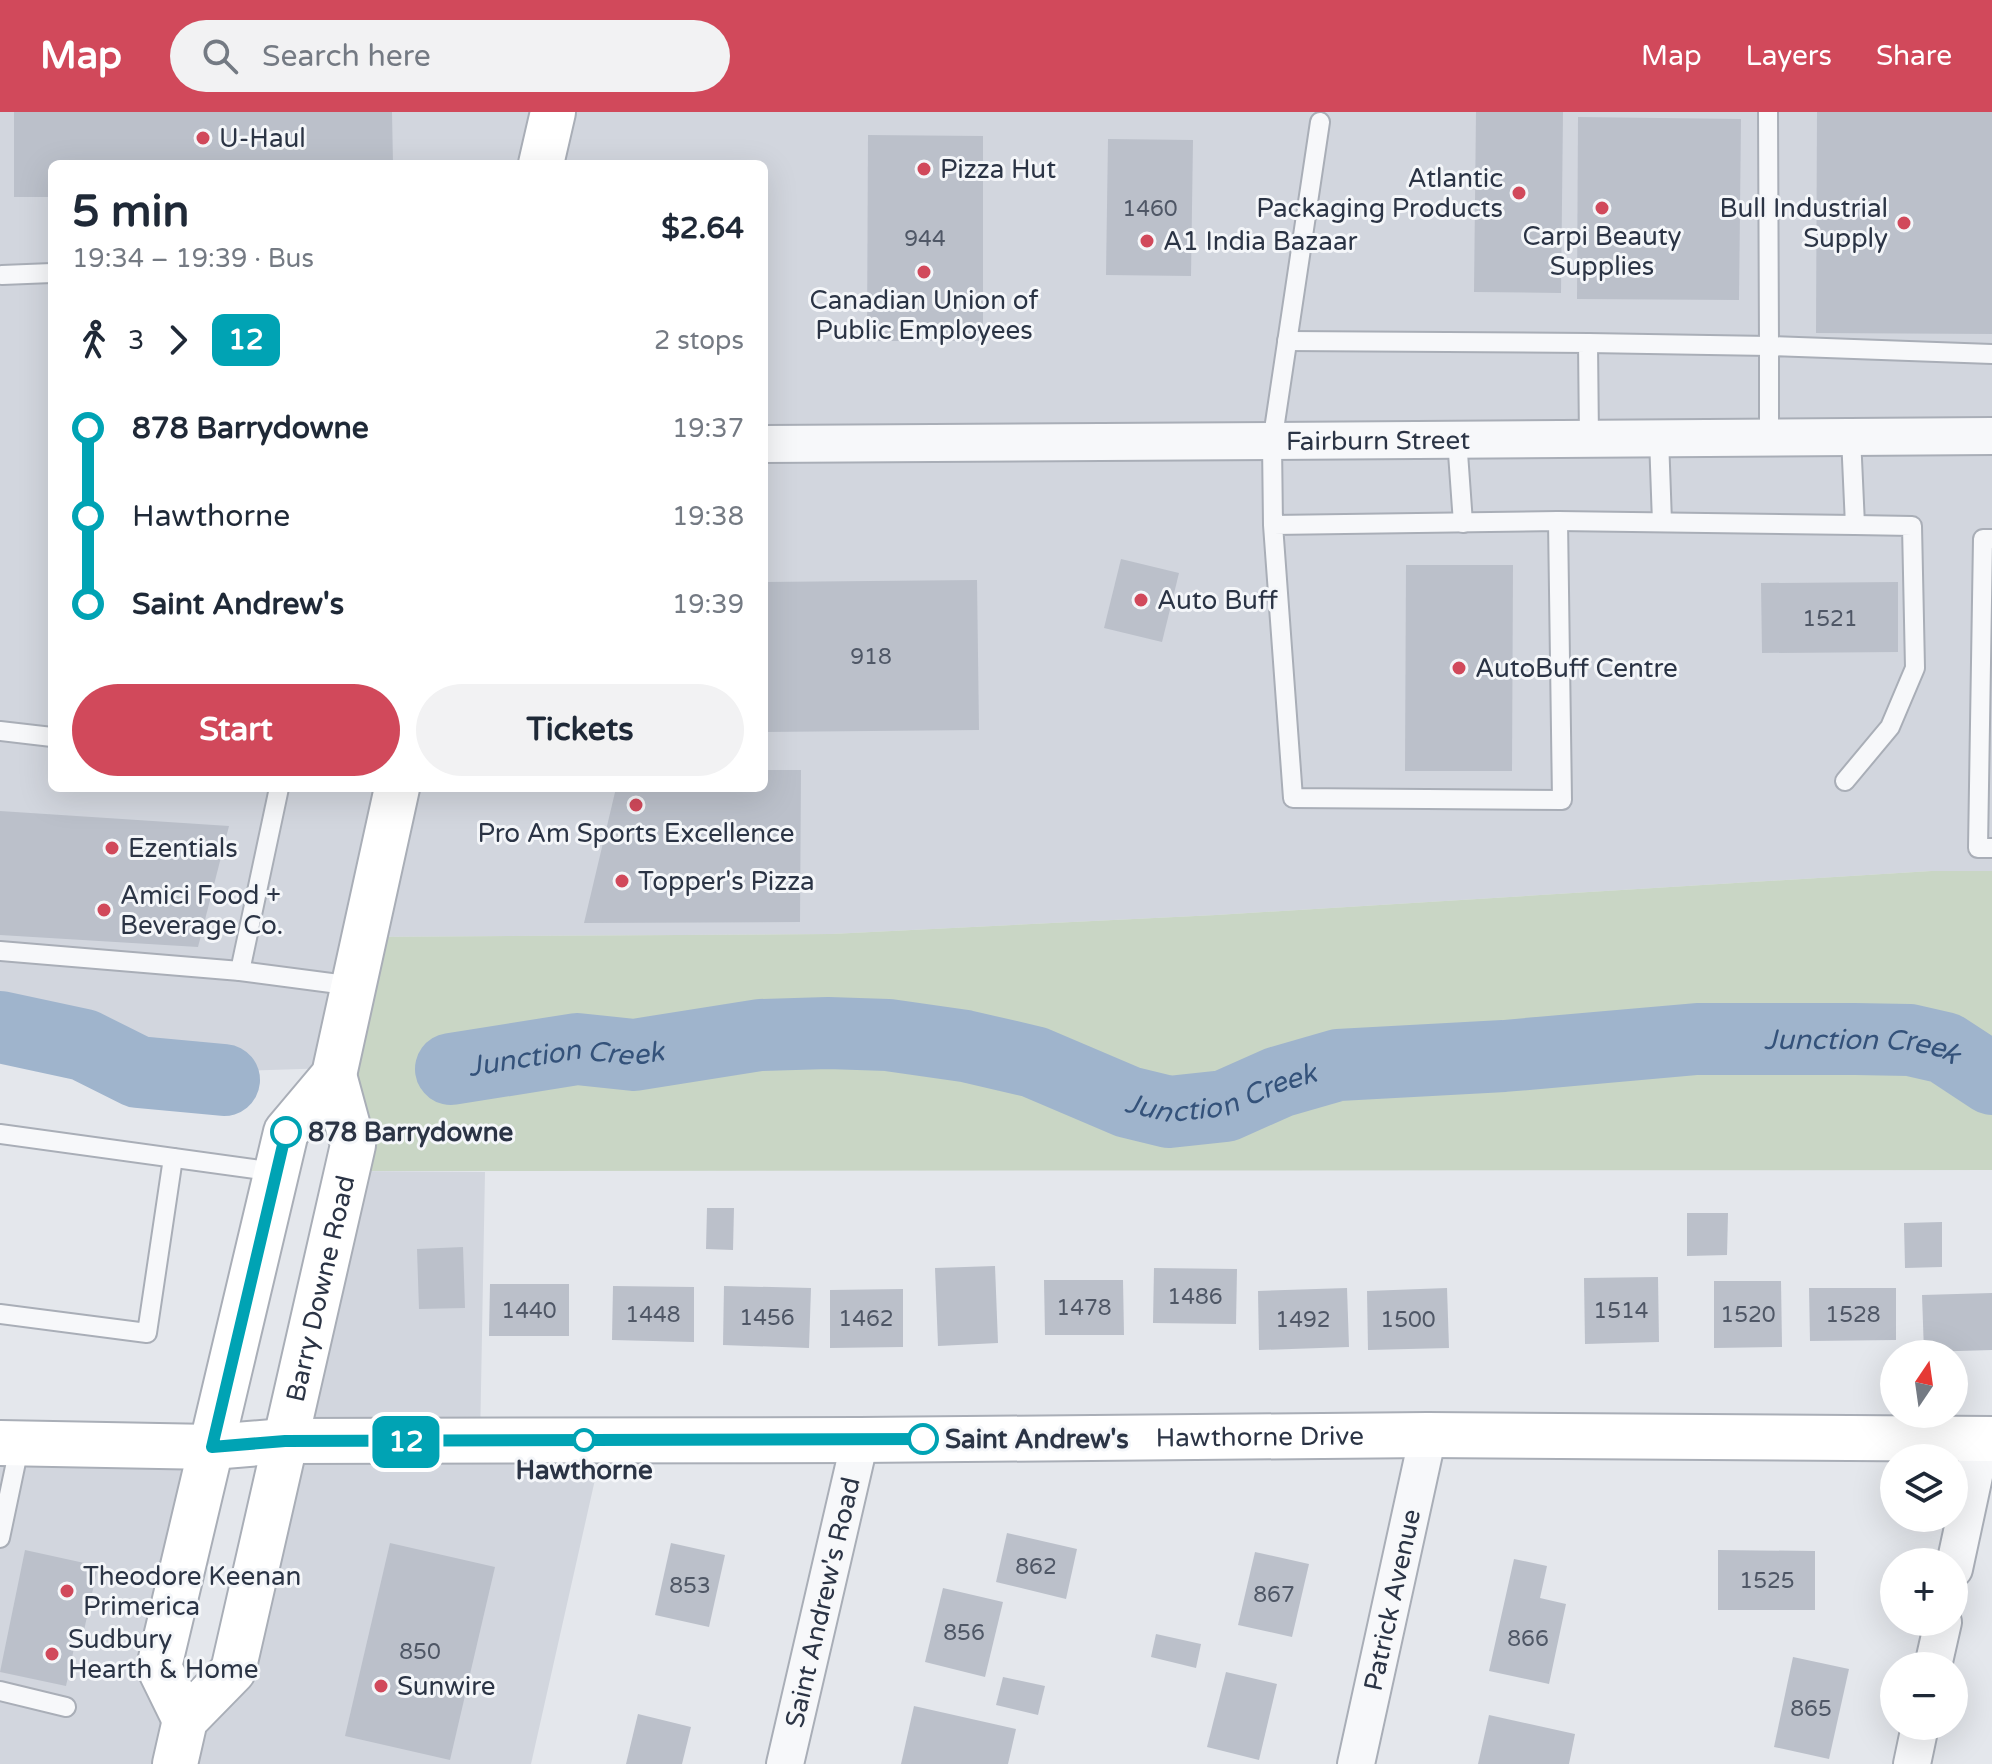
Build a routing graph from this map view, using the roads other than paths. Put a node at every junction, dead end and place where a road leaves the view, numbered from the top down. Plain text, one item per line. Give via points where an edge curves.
1 (553, 112) edge
2 (1768, 112) edge
3 (1320, 122) dead end
4 (542, 160) edge
5 (48, 273) edge
6 (2, 275) dead end
7 (1287, 341) junction
8 (1588, 343) junction
9 (1769, 346) junction
10 (1992, 354) edge
11 (1992, 436) edge
12 (1769, 437) junction
13 (1851, 437) junction
14 (1659, 438) junction
15 (1457, 439) junction
16 (1589, 439) junction
17 (1272, 443) junction
18 (768, 444) edge
19 (1558, 521) junction
20 (1662, 522) junction
21 (1463, 523) junction
22 (1273, 525) junction
23 (1855, 525) junction
24 (1992, 539) edge
25 (0, 731) edge
26 (48, 737) edge
27 (1845, 781) dead end
28 (278, 792) edge
29 (396, 792) edge
30 (1992, 848) edge
31 (0, 951) edge
32 (240, 971) junction
33 (354, 986) junction
34 (334, 1075) junction
35 (0, 1134) edge
36 (173, 1158) junction
37 (276, 1172) junction
38 (0, 1314) edge
39 (1428, 1435) junction
40 (1987, 1439) edge
41 (860, 1440) junction
42 (285, 1441) junction
43 (10, 1443) edge
44 (212, 1447) junction
45 (0, 1538) edge
46 (1959, 1548) edge
47 (0, 1691) edge
48 (66, 1707) dead end
49 (185, 1720) junction
50 (1917, 1740) edge
51 (175, 1764) edge
52 (785, 1764) edge
53 (1356, 1764) edge
54 (1912, 1764) edge

1 - 4 street
2 - 9 lane
3 - 7 lane
5 - 6 lane
7 - 8 lane
7 - 17 lane
8 - 9 lane
8 - 16 lane
9 - 10 lane
9 - 12 lane
11 - 13 street, Fairburn Street
12 - 13 street, Fairburn Street
12 - 14 street, Fairburn Street
13 - 23 lane
14 - 16 street, Fairburn Street
14 - 20 lane
15 - 16 street, Fairburn Street
15 - 17 street, Fairburn Street
15 - 21 lane
17 - 18 street, Fairburn Street
17 - 22 lane
19 - 20 lane
19 - 21 lane
19 - 22 lane via 1562,800 1293,798
20 - 23 lane
21 - 22 lane
23 - 27 lane via 1912,526 1915,668 1890,727
24 - 30 lane via 1983,539 1978,848
25 - 26 lane
28 - 32 lane
29 - 33 street, Barry Downe Road
31 - 32 lane
32 - 33 lane
33 - 34 street, Barry Downe Road
34 - 37 street, Barry Downe Road via 286,1132
34 - 42 street, Barry Downe Road via 353,1145
35 - 36 lane
36 - 37 lane
36 - 38 lane via 147,1333
37 - 44 street, Barry Downe Road
39 - 40 street, Hawthorne Drive
39 - 41 street, Hawthorne Drive
39 - 53 street, Patrick Avenue
40 - 46 street
41 - 42 street, Hawthorne Drive
41 - 52 street, Saint Andrew's Road
42 - 44 street, Hawthorne Drive
42 - 49 street, Barry Downe Road via 233,1671
43 - 44 street, Hawthorne Drive
43 - 45 lane
44 - 49 street, Barry Downe Road via 159,1667
47 - 48 lane
49 - 51 street
50 - 54 street

